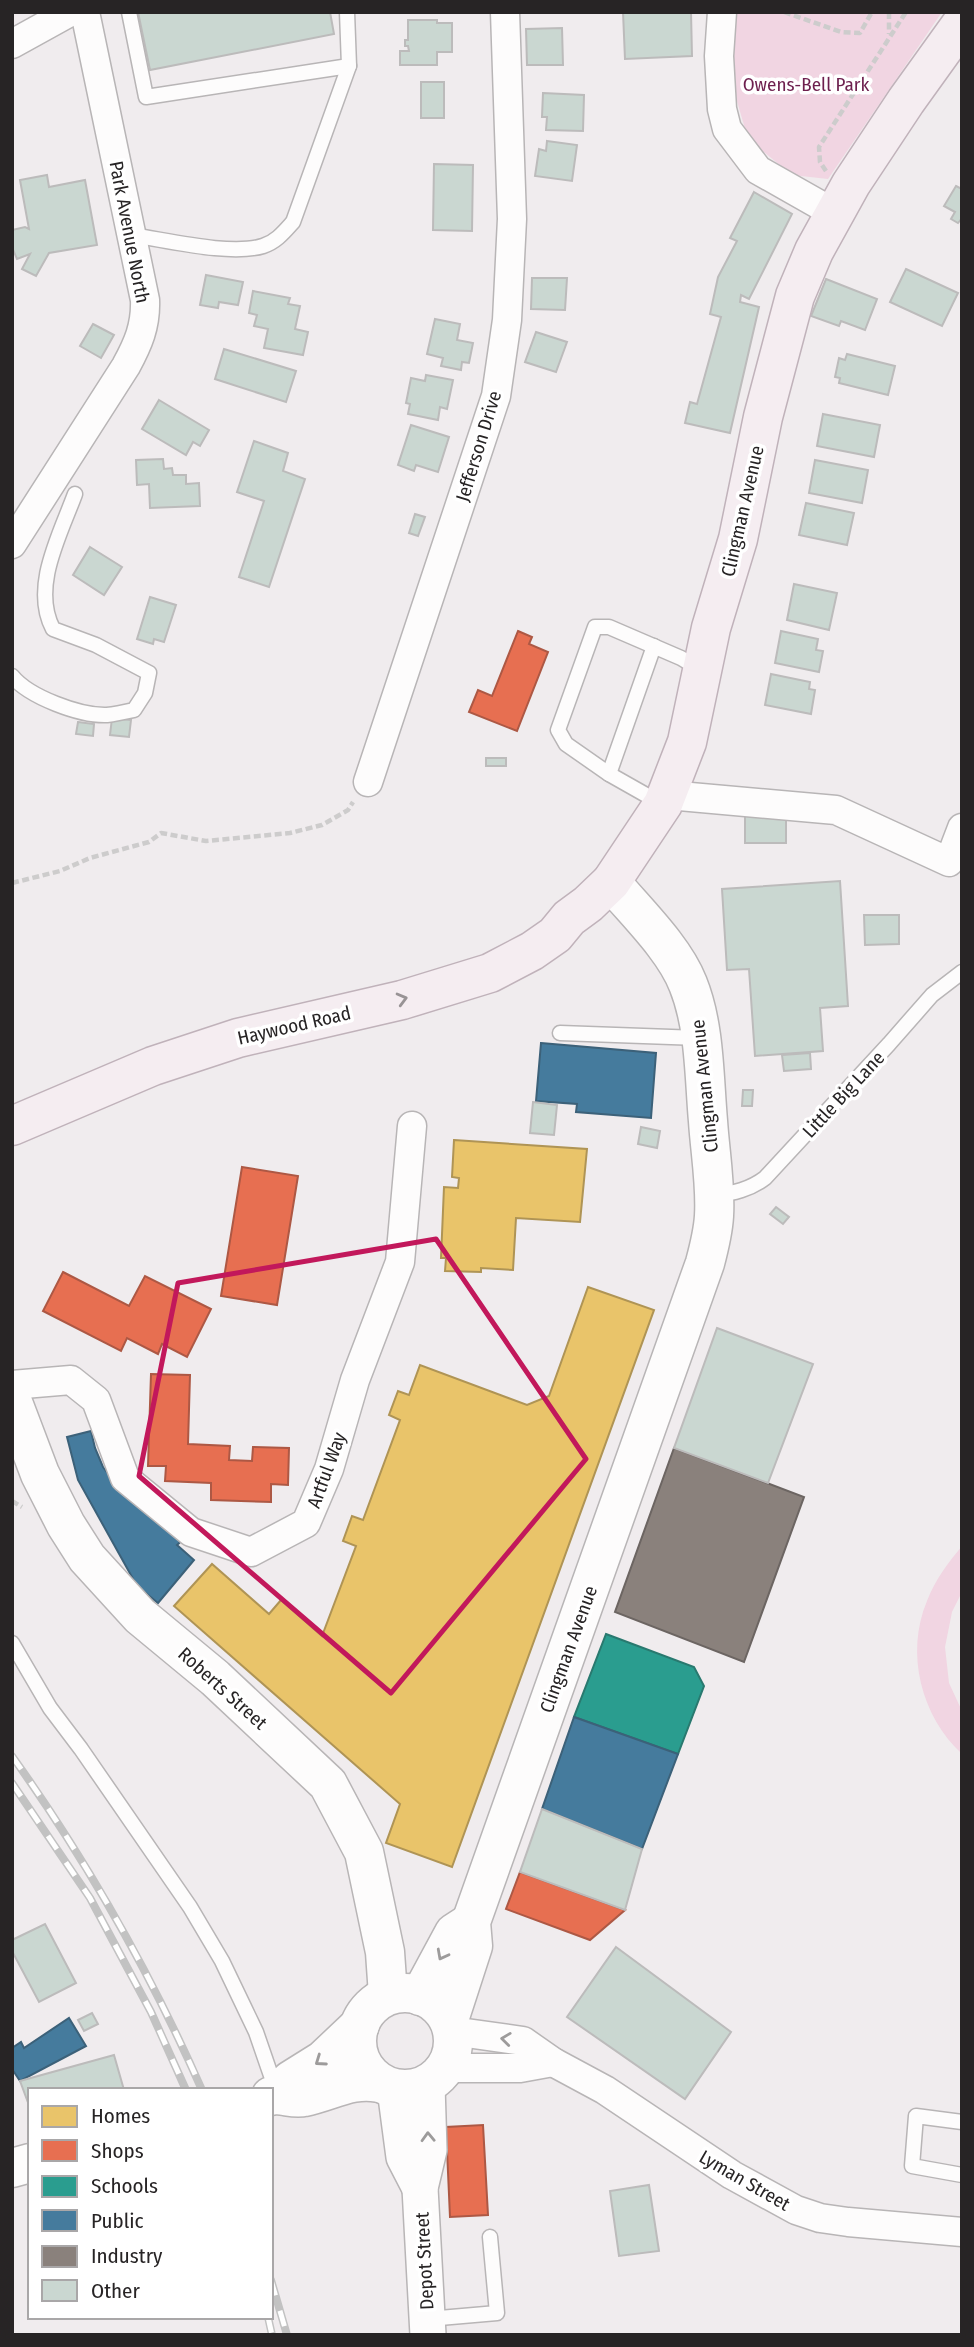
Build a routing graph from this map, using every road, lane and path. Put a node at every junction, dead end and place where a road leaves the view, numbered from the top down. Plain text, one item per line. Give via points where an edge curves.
1 (70, 12) edge
2 (85, 12) edge
3 (129, 12) edge
4 (347, 12) edge
5 (505, 12) edge
6 (722, 12) edge
7 (784, 12) edge
8 (872, 12) edge
9 (889, 12) edge
10 (906, 12) edge
11 (962, 23) edge
12 (889, 35) junction
13 (12, 44) edge
14 (349, 66) junction
15 (829, 174) dead end
16 (834, 213) junction
17 (131, 234) junction
18 (75, 494) dead end
19 (12, 544) edge
20 (654, 646) junction
21 (702, 671) junction
22 (12, 676) edge
23 (609, 774) junction
24 (368, 782) joint
25 (666, 800) junction
26 (962, 828) edge
27 (611, 882) junction
28 (12, 883) edge
29 (962, 972) edge
30 (235, 1028) junction
31 (560, 1033) dead end
32 (701, 1038) junction
33 (12, 1097) edge
34 (12, 1126) edge
35 (412, 1126) dead end
36 (713, 1194) junction
37 (12, 1385) edge
38 (12, 1400) edge
39 (12, 1643) edge
40 (471, 1922) junction
41 (404, 1995) junction
42 (360, 2025) junction
43 (450, 2026) junction
44 (553, 2062) junction
45 (412, 2081) junction
46 (273, 2088) edge
47 (275, 2095) edge
48 (962, 2123) edge
49 (962, 2175) edge
50 (962, 2232) edge
51 (490, 2236) dead end
52 (427, 2327) edge

1 - 13 street
2 - 17 street, Park Avenue North
3 - 14 lane via 146,97
4 - 14 lane
5 - 24 street, Jefferson Drive via 512,219 507,320 496,396
6 - 16 street via 719,56 727,129 758,170
7 - 8 path via 841,32 860,33
9 - 12 path
10 - 12 path
11 - 16 main road, Clingman Avenue
12 - 15 path via 819,147 820,162
14 - 17 lane via 293,222 281,237 265,246 237,250
16 - 21 main road, Clingman Avenue via 795,296
17 - 19 street, Park Avenue North via 145,300 141,337
18 - 22 lane via 50,565 44,606 48,619 53,629 149,673 145,693 134,710 105,715 67,708
20 - 21 lane
20 - 23 lane
20 - 23 lane via 609,626 595,627 567,704 558,730 566,744
21 - 25 main road, Clingman Avenue via 687,742
23 - 25 lane
24 - 28 path via 348,810 322,825 290,833 206,841 162,833 149,842
25 - 26 street via 836,810 949,862
25 - 27 main road, Clingman Avenue
27 - 30 main road, Haywood Road via 555,935 491,973 402,1000
27 - 32 main road, Clingman Avenue via 678,966 695,1007
29 - 36 lane, Little Big Lane via 932,995 765,1178 738,1190
30 - 33 main road, Haywood Road via 202,1027
30 - 34 main road, Haywood Road
31 - 32 lane
32 - 36 main road, Clingman Avenue
35 - 37 street, Artful Way via 400,1262 306,1523 251,1552 191,1532 125,1478 96,1400 71,1380
36 - 40 main road, Clingman Avenue via 713,1226 705,1264
38 - 41 main road, Roberts Street via 40,1475 66,1525 113,1590 328,1784 365,1852 385,1952
39 - 46 lane via 50,1708 211,1942 256,2032
40 -> 41 main road, Clingman Avenue via 454,1933
40 - 43 main road, Clingman Avenue via 474,1946
41 - 42 main road via 367,2012
41 - 43 main road via 442,2010
42 - 45 main road via 359,2057 367,2072
42 -> 47 main road
44 -> 43 street, Lyman Street via 523,2041
43 - 45 main road via 454,2043
44 - 45 street
44 - 50 street, Lyman Street via 796,2210 848,2222
45 - 47 main road via 360,2080 301,2098
45 - 52 street, Depot Street via 404,2157 420,2188
48 - 49 lane via 916,2116 912,2166
51 - 52 lane via 497,2313

